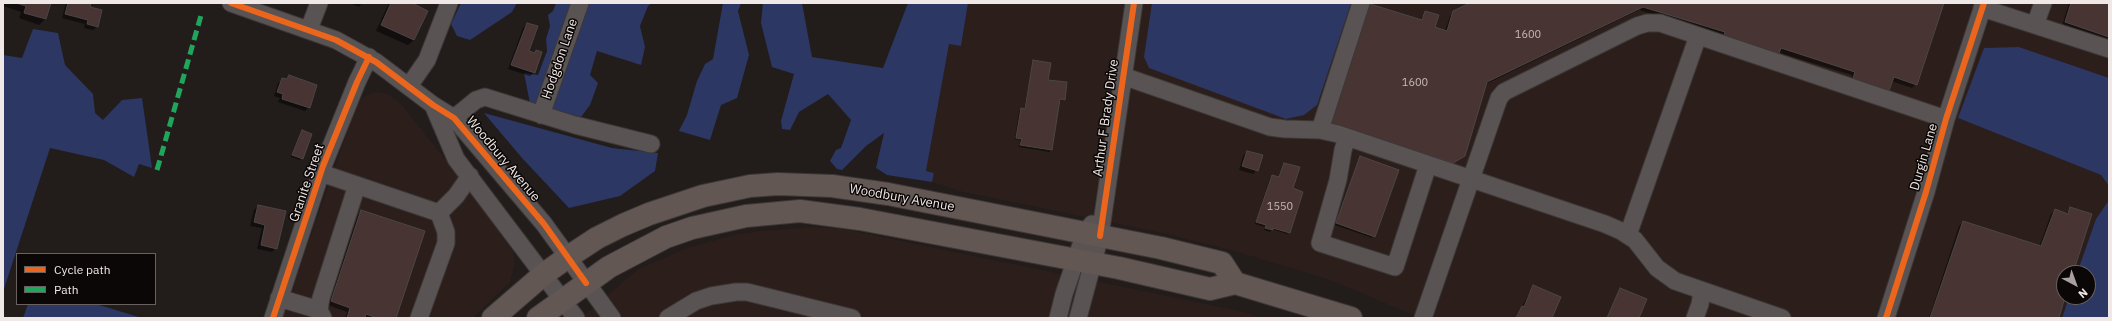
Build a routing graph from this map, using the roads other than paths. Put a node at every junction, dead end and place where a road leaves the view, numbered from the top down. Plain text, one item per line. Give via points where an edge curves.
1 (230, 3) edge
2 (319, 3) edge
3 (449, 3) edge
4 (580, 3) edge
5 (1134, 3) edge
6 (1361, 3) edge
7 (2043, 3) edge
8 (1983, 5) edge
9 (2035, 25) junction
10 (310, 29) junction
11 (1698, 36) junction
12 (2109, 49) edge
13 (369, 58) junction
14 (1123, 76) junction
15 (409, 86) junction
16 (433, 105) junction
17 (541, 115) junction
18 (454, 118) junction
19 (1946, 119) junction
20 (1320, 130) junction
21 (1347, 137) junction
22 (651, 144) dead end
23 (1428, 165) junction
24 (321, 173) junction
25 (470, 176) junction
26 (1471, 179) junction
27 (357, 185) junction
28 (439, 213) junction
29 (1628, 234) junction
30 (1092, 235) junction
31 (568, 257) junction
32 (1084, 262) junction
33 (544, 274) junction
34 (586, 282) junction
35 (1235, 283) junction
36 (1702, 291) junction
37 (279, 298) junction
38 (563, 300) junction
39 (321, 314) edge
40 (273, 318) edge
41 (419, 318) edge
42 (493, 318) edge
43 (538, 318) edge
44 (576, 318) edge
45 (612, 318) edge
46 (668, 318) edge
47 (852, 318) edge
48 (1058, 318) edge
49 (1078, 318) edge
50 (1351, 318) edge
51 (1423, 318) edge
52 (1695, 318) edge
53 (1782, 318) edge
54 (1886, 318) edge

1 - 10 street, Woodbury Avenue
2 - 10 street
3 - 15 street via 426,60
4 - 17 street, Hodgdon Lane
5 - 14 street, Arthur F Brady Drive
6 - 20 street
7 - 9 street
8 - 9 street
8 - 19 street, Durgin Lane
9 - 12 street
10 - 13 street, Woodbury Avenue
11 - 19 street
11 - 26 street via 1660,23 1647,23 1504,92 1499,98
11 - 29 street
13 - 15 street, Woodbury Avenue
13 - 24 street, Granite Street
14 - 20 street via 1270,127 1285,130
14 - 30 street, Arthur F Brady Drive via 1103,210
15 - 16 street, Woodbury Avenue
16 - 18 street, Woodbury Avenue
16 - 25 street, Woodbury Avenue via 456,158
17 - 18 street, Woodbury Avenue via 484,97 476,100
17 - 22 street, Woodbury Avenue
18 - 31 street, Woodbury Avenue via 544,224
19 - 54 street, Durgin Lane
20 - 21 street
21 - 23 street
21 - 23 street via 1320,243 1394,267
23 - 26 street
24 - 27 street
24 - 37 street, Granite Street
25 - 28 street via 456,196
25 - 33 street, Woodbury Avenue
26 - 29 street
26 - 51 street
27 - 28 street
27 - 39 street
28 - 41 street via 446,232 446,243
29 - 36 street via 1642,247 1661,272 1675,281
30 - 31 main road, Woodbury Avenue via 888,194 832,186 778,184 731,190 676,204 623,225
30 - 32 street, Arthur F Brady Drive
30 - 35 main road, Woodbury Avenue via 1222,262
31 - 33 main road, Woodbury Avenue
31 - 34 street, Woodbury Avenue
32 - 34 main road via 860,219 800,211 746,216 692,228 630,254
32 - 35 main road via 1210,289
32 - 48 street via 1064,294
32 - 49 street
33 - 38 street, Woodbury Avenue
33 - 42 main road
34 - 38 main road
34 - 45 street, Woodbury Avenue
35 - 50 main road
36 - 52 street
36 - 53 street
37 - 39 street
37 - 40 street, Granite Street
38 - 43 main road
38 - 44 street, Woodbury Avenue
46 - 47 street via 696,301 736,292 747,292

